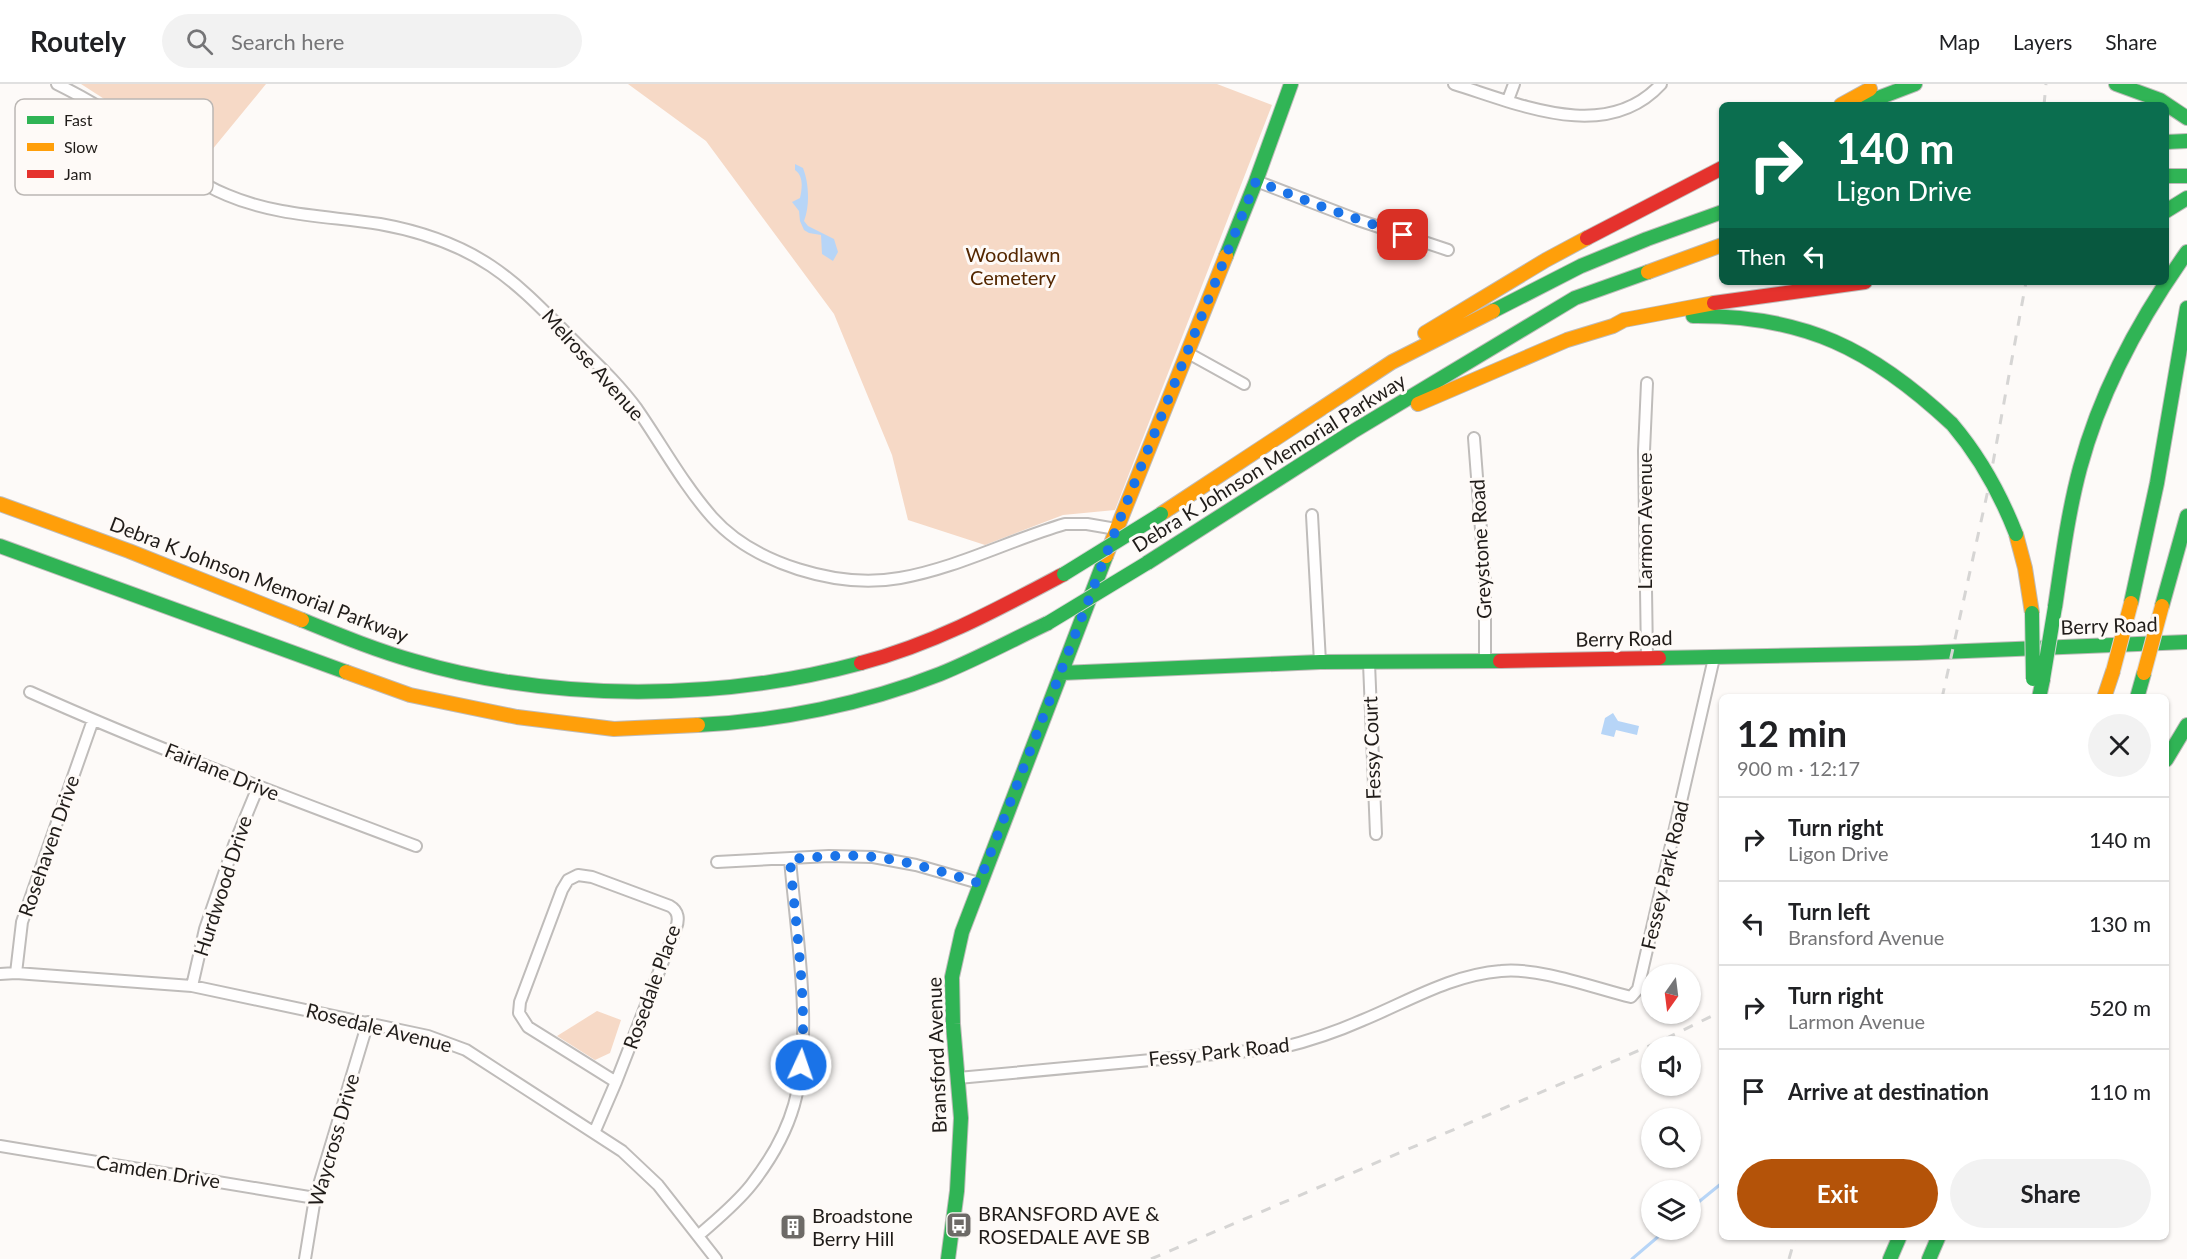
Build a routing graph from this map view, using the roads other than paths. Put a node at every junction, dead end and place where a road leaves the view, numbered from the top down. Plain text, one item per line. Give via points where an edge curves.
1 (57, 84) edge
2 (1291, 84) edge
3 (1454, 84) edge
4 (1514, 84) edge
5 (1661, 84) edge
6 (1880, 84) edge
7 (1915, 84) edge
8 (2116, 84) edge
9 (86, 99) edge
10 (1508, 100) junction
11 (1847, 102) edge
12 (1868, 102) edge
13 (2163, 102) edge
14 (2169, 106) edge
15 (2187, 118) edge
16 (2187, 141) edge
17 (2169, 142) edge
18 (1719, 170) edge
19 (2169, 176) edge
20 (2187, 176) edge
21 (1256, 181) junction
22 (213, 189) edge
23 (2187, 198) edge
24 (2169, 209) edge
25 (1719, 213) edge
26 (1719, 246) edge
27 (1448, 250) dead end
28 (2187, 252) edge
29 (2169, 279) edge
30 (1843, 285) edge
31 (2165, 285) edge
32 (2187, 308) edge
33 (1613, 326) junction
34 (1188, 353) junction
35 (1392, 362) junction
36 (1647, 383) dead end
37 (1244, 384) dead end
38 (1352, 432) junction
39 (1474, 438) dead end
40 (0, 504) edge
41 (1312, 515) dead end
42 (2187, 516) edge
43 (1116, 529) junction
44 (0, 546) edge
45 (2187, 642) edge
46 (1647, 658) junction
47 (1714, 658) junction
48 (1485, 660) junction
49 (1320, 662) junction
50 (1369, 663) junction
51 (1061, 673) junction
52 (2038, 679) junction
53 (30, 692) dead end
54 (2032, 694) edge
55 (2039, 694) edge
56 (2105, 694) edge
57 (2138, 694) edge
58 (93, 720) junction
59 (2187, 725) edge
60 (2169, 755) edge
61 (258, 787) junction
62 (1376, 834) dead end
63 (416, 846) dead end
64 (790, 859) junction
65 (717, 862) dead end
66 (979, 883) junction
67 (1503, 970) joint
68 (0, 974) edge
69 (16, 974) junction
70 (192, 986) junction
71 (368, 1022) junction
72 (958, 1078) junction
73 (616, 1082) junction
74 (594, 1133) junction
75 (0, 1146) edge
76 (315, 1198) junction
77 (698, 1236) junction
78 (1898, 1240) edge
79 (1937, 1240) edge
80 (305, 1259) edge
81 (716, 1259) edge
82 (948, 1259) edge
83 (1890, 1259) edge
84 (1929, 1259) edge

1 - 9 street, Melrose Avenue
2 - 21 main road, Bransford Avenue
3 - 10 street
4 - 10 street
5 - 10 street via 1634,105 1604,116 1566,115
6 - 11 main road
7 - 12 main road
8 - 13 main road
14 - 15 main road
16 - 17 main road
18 - 35 main road via 1502,285 1414,340
19 - 20 main road
21 - 27 street
21 - 34 main road, Bransford Avenue
22 - 43 street, Melrose Avenue via 250,204 293,214 382,225 436,238 493,267 540,306 635,407 712,517 748,547 774,560 837,578 898,579 1065,524
23 - 24 main road
25 - 35 main road, Debra K Johnson Memorial Parkway via 1581,266
26 - 38 main road, Debra K Johnson Memorial Parkway via 1575,298
28 - 29 main road, bridge
30 - 33 main road via 1677,308
31 - 52 main road, bridge via 2136,332 2100,408 2068,522 2055,607
32 - 56 main road, bridge via 2157,483 2131,603
33 - 38 main road via 1568,340
33 - 52 main road, bridge via 1676,317 1756,318 1803,329 1853,349 1920,393 1975,452 2002,500 2025,568
34 - 37 street
34 - 43 main road, Bransford Avenue
35 - 40 main road, Debra K Johnson Memorial Parkway, bridge via 1064,574 942,636 808,676 692,690 661,692 522,684 406,658
36 - 46 street, Larmon Avenue via 1644,451
38 - 44 main road, Debra K Johnson Memorial Parkway, bridge via 1048,623 940,674 812,711 715,724 614,729 518,717 410,695
39 - 48 street, Greystone Road via 1485,582
41 - 49 street
42 - 57 main road, bridge
43 - 51 main road, Bransford Avenue
45 - 47 main road, Berry Road
46 - 47 main road, Berry Road
46 - 48 main road, Berry Road
47 - 67 street, Fessey Park Road via 1638,989 1631,997 1558,978
48 - 50 main road, Berry Road
49 - 50 main road, Berry Road
49 - 51 main road, Berry Road
50 - 62 street, Fessy Court
51 - 66 main road, Bransford Avenue
52 - 54 main road
52 - 55 main road
53 - 58 street, Fairlane Drive
58 - 61 street, Fairlane Drive
58 - 69 street, Rosehaven Drive via 22,922
59 - 60 main road
61 - 63 street, Fairlane Drive
61 - 70 street, Hurdwood Drive via 205,929
64 - 65 street
64 - 66 street via 873,857
64 - 77 street via 803,1041 794,1106 776,1147 751,1186
66 - 72 main road, Bransford Avenue via 952,977
67 - 72 street, Fessy Park Road via 1460,977 1355,1024 1281,1048
68 - 69 street, Rosedale Avenue
69 - 70 street, Rosedale Avenue
70 - 71 street, Rosedale Avenue
71 - 74 street, Rosedale Avenue via 454,1044
71 - 76 street, Waycross Drive
72 - 82 main road, Bransford Avenue via 959,1169
73 - 73 street, Rosedale Place via 676,928 677,915 670,906 592,877 576,875 562,890 519,1013 528,1027
73 - 74 street, Rosedale Place
74 - 77 street, Rosedale Avenue via 645,1171
75 - 76 street, Camden Drive
76 - 80 street, Waycross Drive
77 - 81 street, Rosedale Avenue
78 - 83 main road
79 - 84 main road

